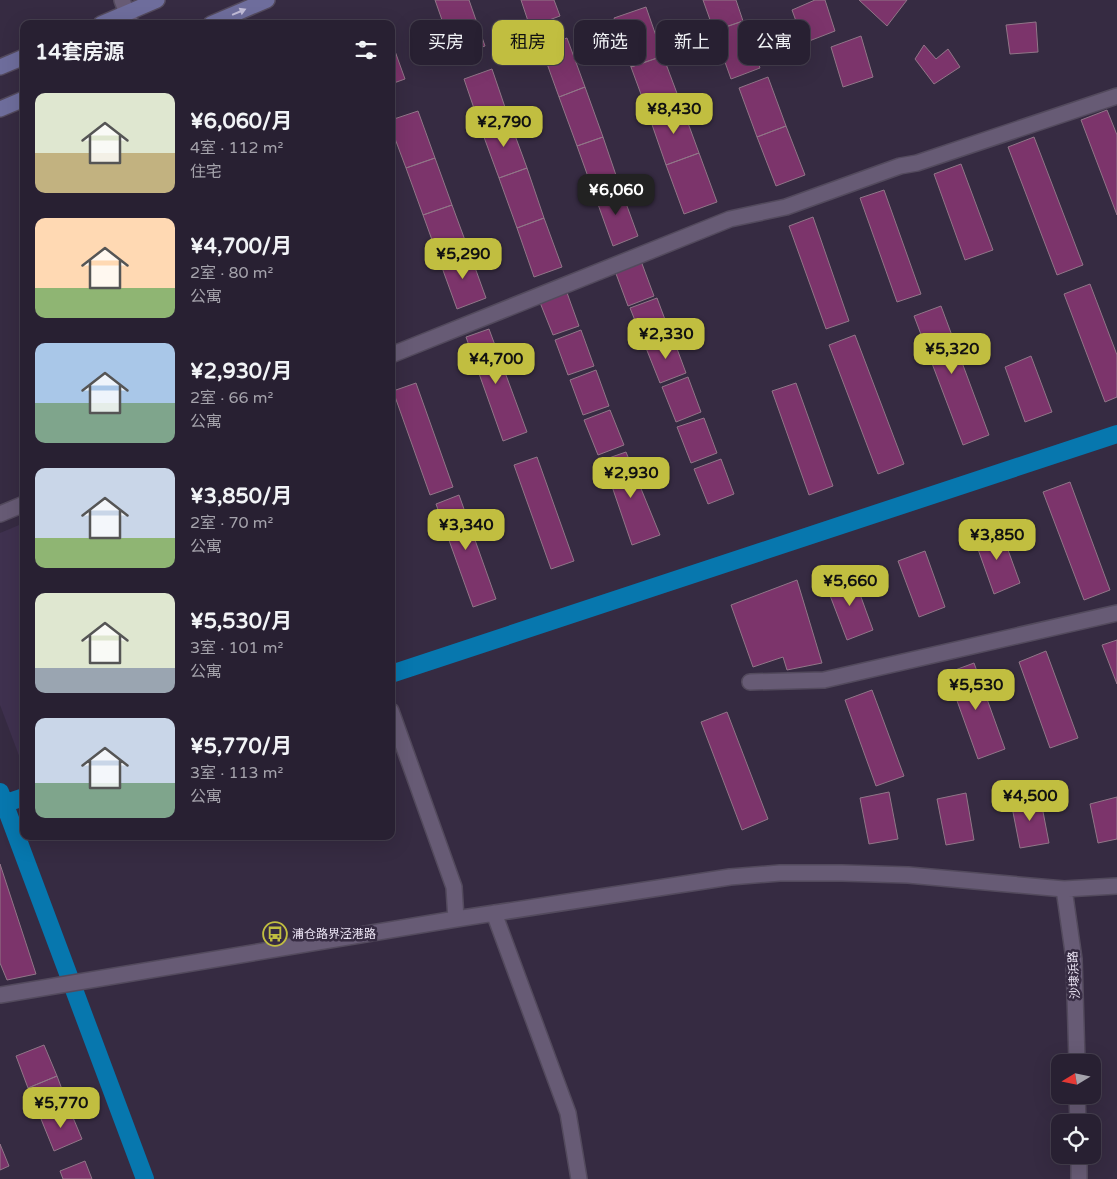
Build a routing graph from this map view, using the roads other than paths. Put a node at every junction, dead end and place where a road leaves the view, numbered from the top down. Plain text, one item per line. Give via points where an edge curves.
1 (158, 0) edge
2 (267, 0) edge
3 (126, 12) edge
4 (109, 20) edge
5 (220, 20) edge
6 (20, 58) edge
7 (0, 67) edge
8 (1117, 96) edge
9 (20, 102) edge
10 (0, 109) edge
11 (395, 354) edge
12 (20, 506) edge
13 (0, 514) edge
14 (1117, 613) edge
15 (750, 682) dead end
16 (395, 722) edge
17 (1117, 886) edge
18 (1064, 889) junction
19 (494, 913) junction
20 (456, 919) junction
21 (0, 995) edge
22 (1077, 1054) edge
23 (1079, 1164) edge
24 (579, 1179) edge
25 (1079, 1179) edge

1 - 3 main road
5 -> 2 main road
3 - 4 main road
6 - 7 main road
8 - 11 street via 900,166 786,207 730,219
9 - 10 main road
12 - 13 street
14 - 15 street via 824,680
16 - 20 street via 454,887
17 - 18 street
18 - 19 street via 908,876 780,873 730,877
18 - 22 street, 沙埭浜路 via 1074,959
19 - 20 street
19 - 24 street via 568,1113
20 - 21 street
23 - 25 street

